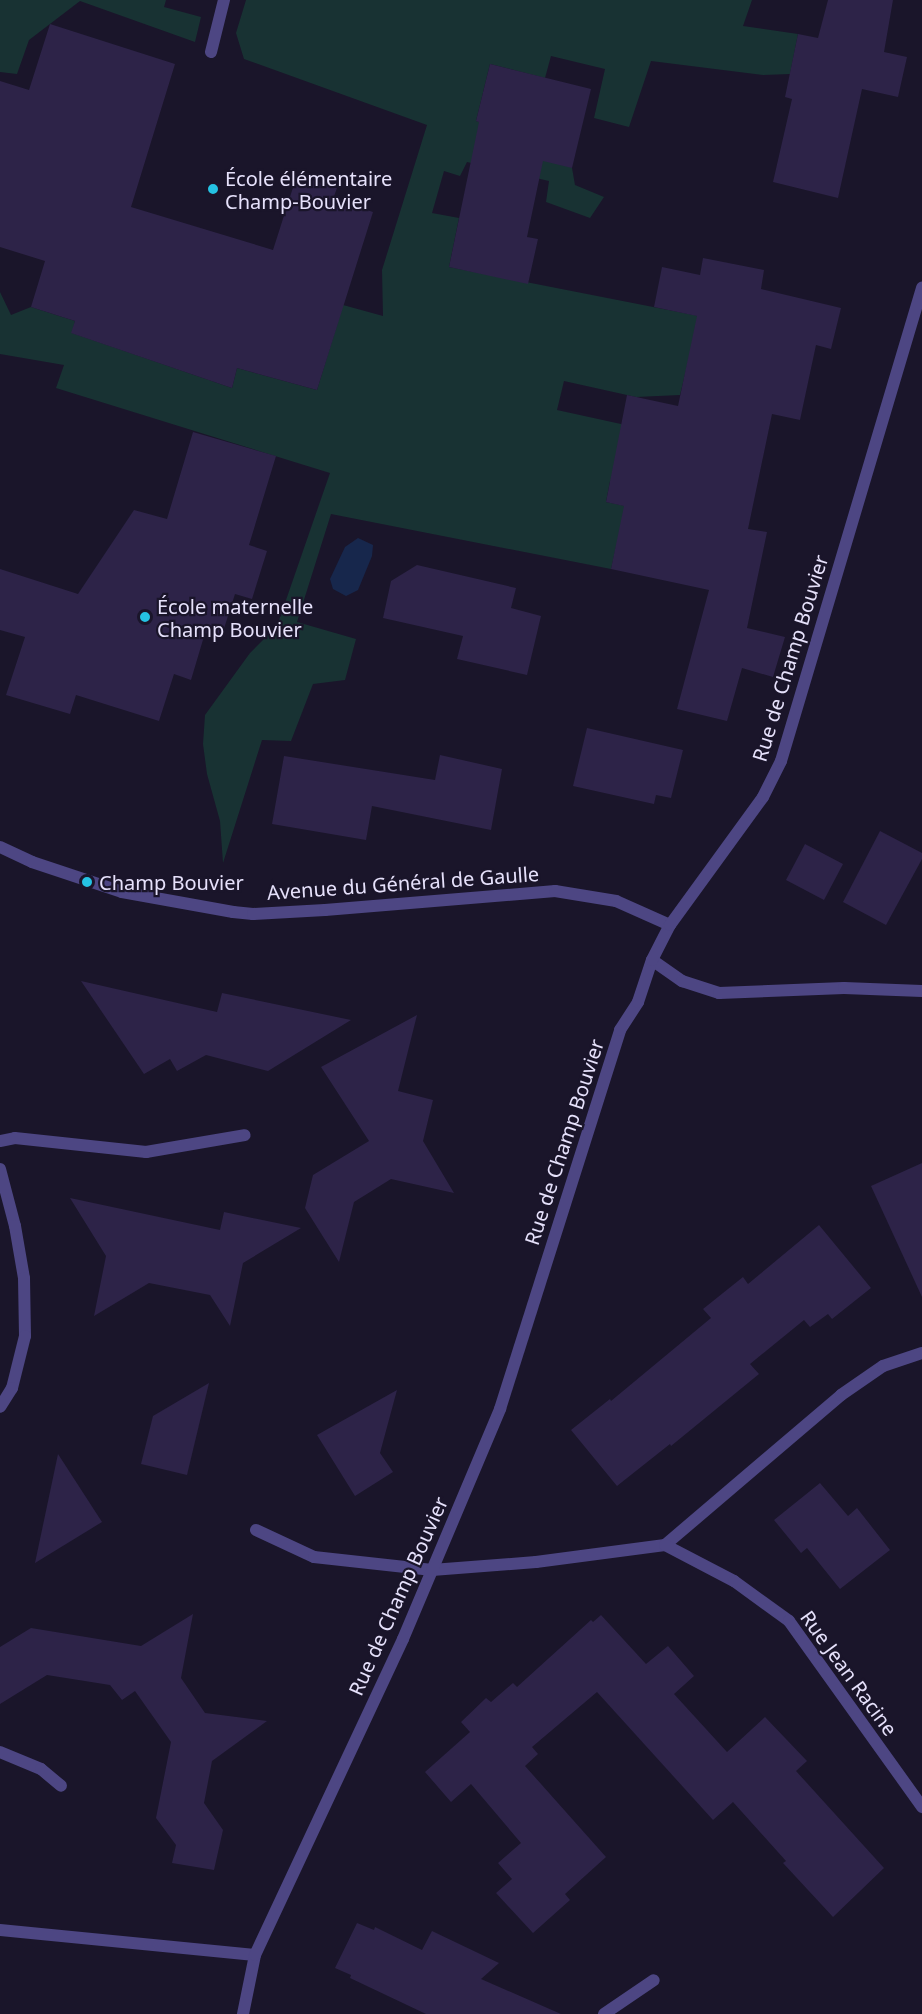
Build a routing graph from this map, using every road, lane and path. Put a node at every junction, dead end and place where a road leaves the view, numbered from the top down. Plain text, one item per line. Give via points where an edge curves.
1 (225, 0) edge
2 (211, 52) dead end
3 (922, 288) edge
4 (0, 847) edge
5 (670, 925) junction
6 (652, 960) junction
7 (922, 991) edge
8 (244, 1135) dead end
9 (0, 1141) edge
10 (0, 1169) edge
11 (922, 1353) edge
12 (0, 1407) edge
13 (256, 1530) dead end
14 (665, 1545) junction
15 (432, 1570) junction
16 (0, 1752) edge
17 (61, 1786) dead end
18 (922, 1807) edge
19 (0, 1930) edge
20 (255, 1955) junction
21 (654, 1980) dead end
22 (243, 2014) edge
23 (604, 2014) edge

1 - 2 street
3 - 5 street, Rue de Champ Bouvier via 781,761 763,797
4 - 5 street, Avenue du Général de Gaulle via 122,892 233,912 325,910 555,891 616,901
5 - 6 street, Rue de Champ Bouvier
6 - 7 street via 682,981 718,993 844,988
6 - 15 street, Rue de Champ Bouvier via 638,1002 620,1030 500,1409
8 - 9 street via 146,1152 15,1138
10 - 12 street via 24,1278 26,1336 12,1388
11 - 14 street via 883,1366 841,1395
13 - 15 street via 314,1557
14 - 15 street via 536,1562
14 - 18 street, Rue Jean Racine via 734,1581 789,1621
15 - 20 street, Rue de Champ Bouvier
16 - 17 street via 41,1769
19 - 20 street
20 - 22 street, Rue de Champ Bouvier
21 - 23 street

